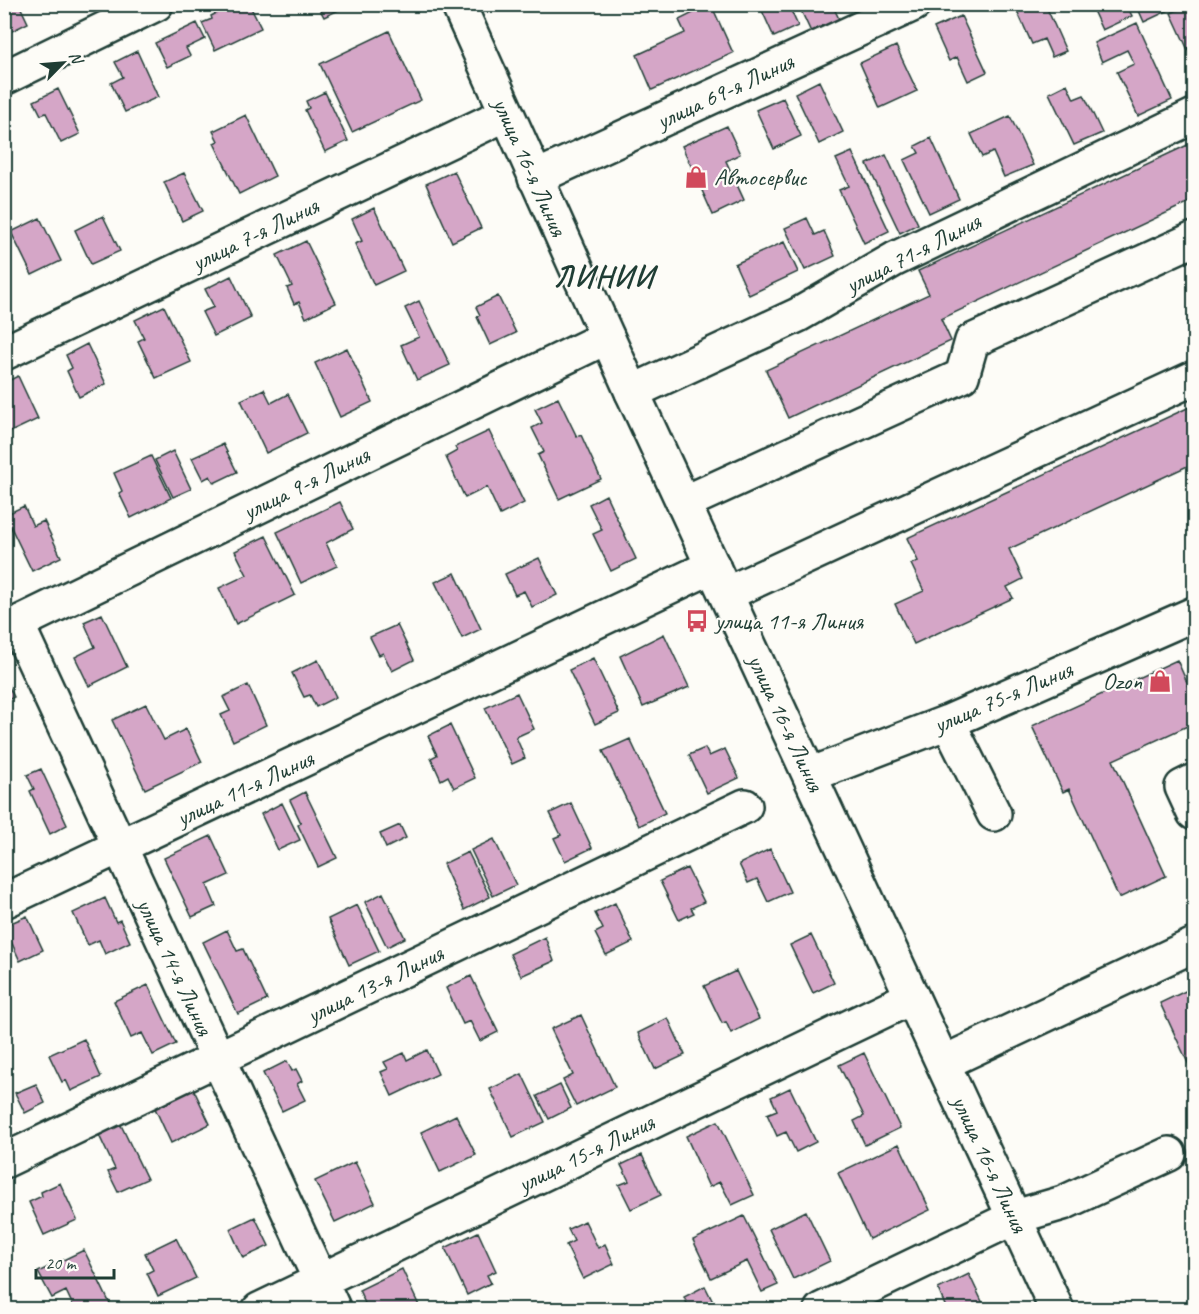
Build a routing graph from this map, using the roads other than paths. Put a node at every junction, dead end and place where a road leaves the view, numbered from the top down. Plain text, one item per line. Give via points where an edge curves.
1 (156, 4) edge
2 (458, 4) edge
3 (914, 4) edge
4 (4, 78) edge
5 (506, 114) junction
6 (1194, 116) edge
7 (535, 178) junction
8 (1194, 238) edge
9 (607, 336) junction
10 (4, 353) edge
11 (1194, 378) edge
12 (633, 392) junction
13 (684, 503) junction
14 (720, 580) junction
15 (1194, 615) edge
16 (11, 627) edge
17 (948, 722) junction
18 (810, 775) junction
19 (1194, 781) edge
20 (745, 806) dead end
21 (1194, 813) edge
22 (994, 814) dead end
23 (120, 847) junction
24 (4, 901) edge
25 (1194, 945) edge
26 (912, 997) junction
27 (217, 1059) junction
28 (944, 1063) junction
29 (1169, 1154) dead end
30 (4, 1161) edge
31 (1015, 1217) junction
32 (327, 1295) edge
33 (259, 1310) edge
34 (821, 1310) edge
35 (1058, 1310) edge

1 - 4 street
2 - 5 street, улица 16-я Линия
3 - 7 street, улица 69-я Линия
5 - 7 street, улица 16-я Линия
5 - 10 street, улица 7-я Линия
6 - 12 street, улица 71-я Линия via 895,259 798,315
7 - 9 street, улица 16-я Линия
8 - 13 street via 972,341 962,376
9 - 12 street, улица 16-я Линия
9 - 16 street, улица 9-я Линия
11 - 14 street, улица 11-я Линия
12 - 13 street, улица 16-я Линия
13 - 14 street, улица 16-я Линия
14 - 18 street, улица 16-я Линия
14 - 23 street, улица 11-я Линия
15 - 17 street, улица 75-я Линия
16 - 23 street, улица 14-я Линия
17 - 18 street, улица 75-я Линия
17 - 22 street
18 - 26 street, улица 16-я Линия
19 - 21 street via 1182,787
20 - 27 street, улица 13-я Линия
23 - 24 street, улица 11-я Линия
23 - 27 street, улица 14-я Линия
25 - 28 street
26 - 28 street, улица 16-я Линия
26 - 32 street, улица 15-я Линия
27 - 30 street, улица 13-я Линия
27 - 32 street, улица 14-я Линия
28 - 31 street, улица 16-я Линия
29 - 31 street via 1063,1203
31 - 34 street
31 - 35 street, улица 16-я Линия
32 - 33 street, улица 15-я Линия

